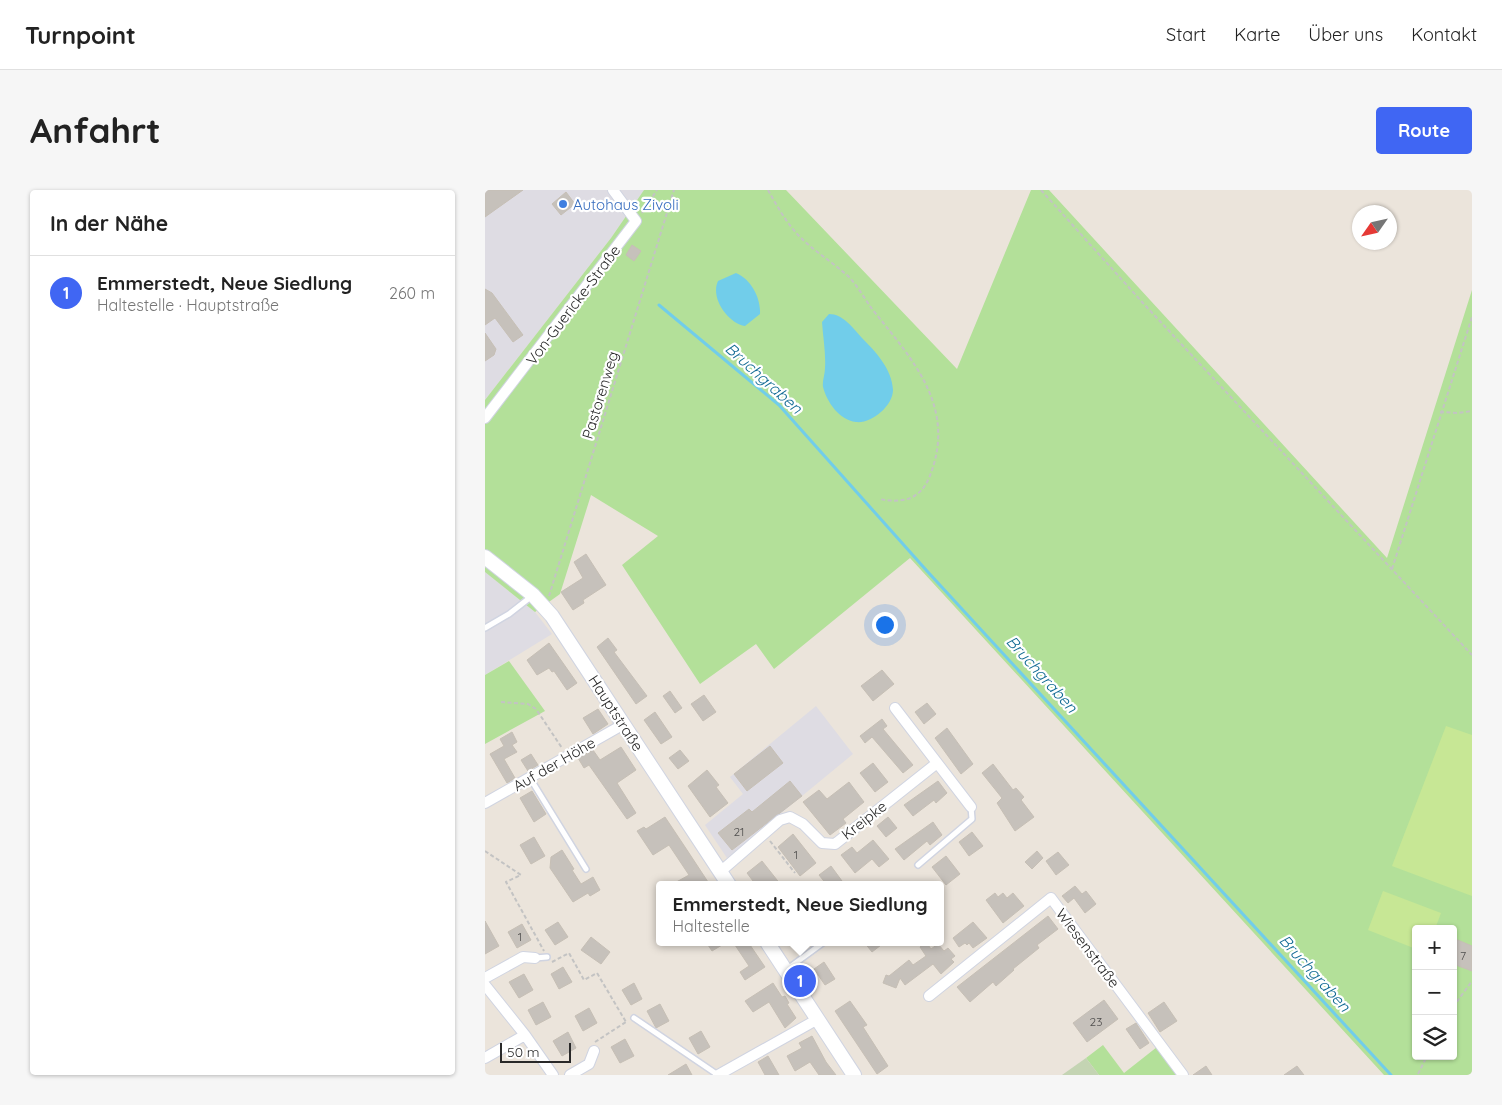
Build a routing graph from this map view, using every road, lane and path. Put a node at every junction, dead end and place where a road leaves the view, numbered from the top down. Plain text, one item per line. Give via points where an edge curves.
1 (613, 190) edge
2 (657, 190) edge
3 (673, 190) edge
4 (768, 190) edge
5 (1041, 190) edge
6 (636, 221) junction
7 (1472, 317) edge
8 (1472, 411) edge
9 (1440, 412) junction
10 (485, 418) edge
11 (879, 499) dead end
12 (485, 557) edge
13 (1392, 569) junction
14 (533, 595) junction
15 (544, 606) junction
16 (485, 628) edge
17 (1472, 655) edge
18 (501, 702) dead end
19 (895, 708) dead end
20 (624, 724) junction
21 (568, 756) junction
22 (937, 763) junction
23 (530, 778) junction
24 (485, 803) edge
25 (971, 807) joint
26 (764, 834) junction
27 (485, 851) edge
28 (918, 864) dead end
29 (587, 869) dead end
30 (720, 872) junction
31 (795, 873) dead end
32 (726, 881) edge
33 (770, 946) edge
34 (818, 946) edge
35 (547, 957) junction
36 (535, 958) joint
37 (785, 970) junction
38 (485, 978) edge
39 (1472, 981) edge
40 (485, 984) edge
41 (929, 996) dead end
42 (1457, 1002) edge
43 (634, 1018) joint
44 (818, 1019) junction
45 (626, 1022) junction
46 (525, 1035) junction
47 (594, 1052) joint
48 (485, 1058) edge
49 (1425, 1060) edge
50 (1418, 1074) edge
51 (553, 1075) edge
52 (570, 1075) edge
53 (718, 1075) edge
54 (854, 1075) edge
55 (1183, 1075) edge

1 - 6 street
2 - 6 path
3 - 15 path, Pastorenweg via 583,492
4 - 11 path via 799,236 855,284 912,359 933,402 938,436 926,484 917,495 902,502
5 - 13 path
6 - 10 street, Von-Guericke-Straße
7 - 9 path
8 - 9 path
9 - 13 path
12 - 14 main road, Hauptstraße
13 - 17 path
14 - 15 main road, Hauptstraße
14 - 16 lane
15 - 20 main road, Hauptstraße
18 - 21 path via 528,704 535,709
19 - 22 street
20 - 21 street, Auf der Höhe
20 - 30 main road, Hauptstraße
21 - 23 street, Auf der Höhe
22 - 25 street
22 - 26 street, Kreipke via 835,844 822,843 803,824 790,817 780,820
23 - 24 street, Auf der Höhe
23 - 29 lane
25 - 28 lane via 972,819
26 - 30 street, Kreipke
26 - 31 path
27 - 35 path via 521,874 506,882
30 - 32 main road, Hauptstraße
33 - 37 main road
34 - 37 lane
35 - 36 lane
35 - 45 path via 551,963 569,953 584,980 597,973
36 - 38 street via 523,957
37 - 44 main road
39 - 42 path
40 - 46 street
41 - 55 street, Wiesenstraße via 1051,898
43 - 45 path
43 - 53 lane
44 - 53 street
44 - 54 main road
45 - 47 path via 595,1040
46 - 48 street
46 - 51 street
47 - 52 street via 589,1064
49 - 50 path

